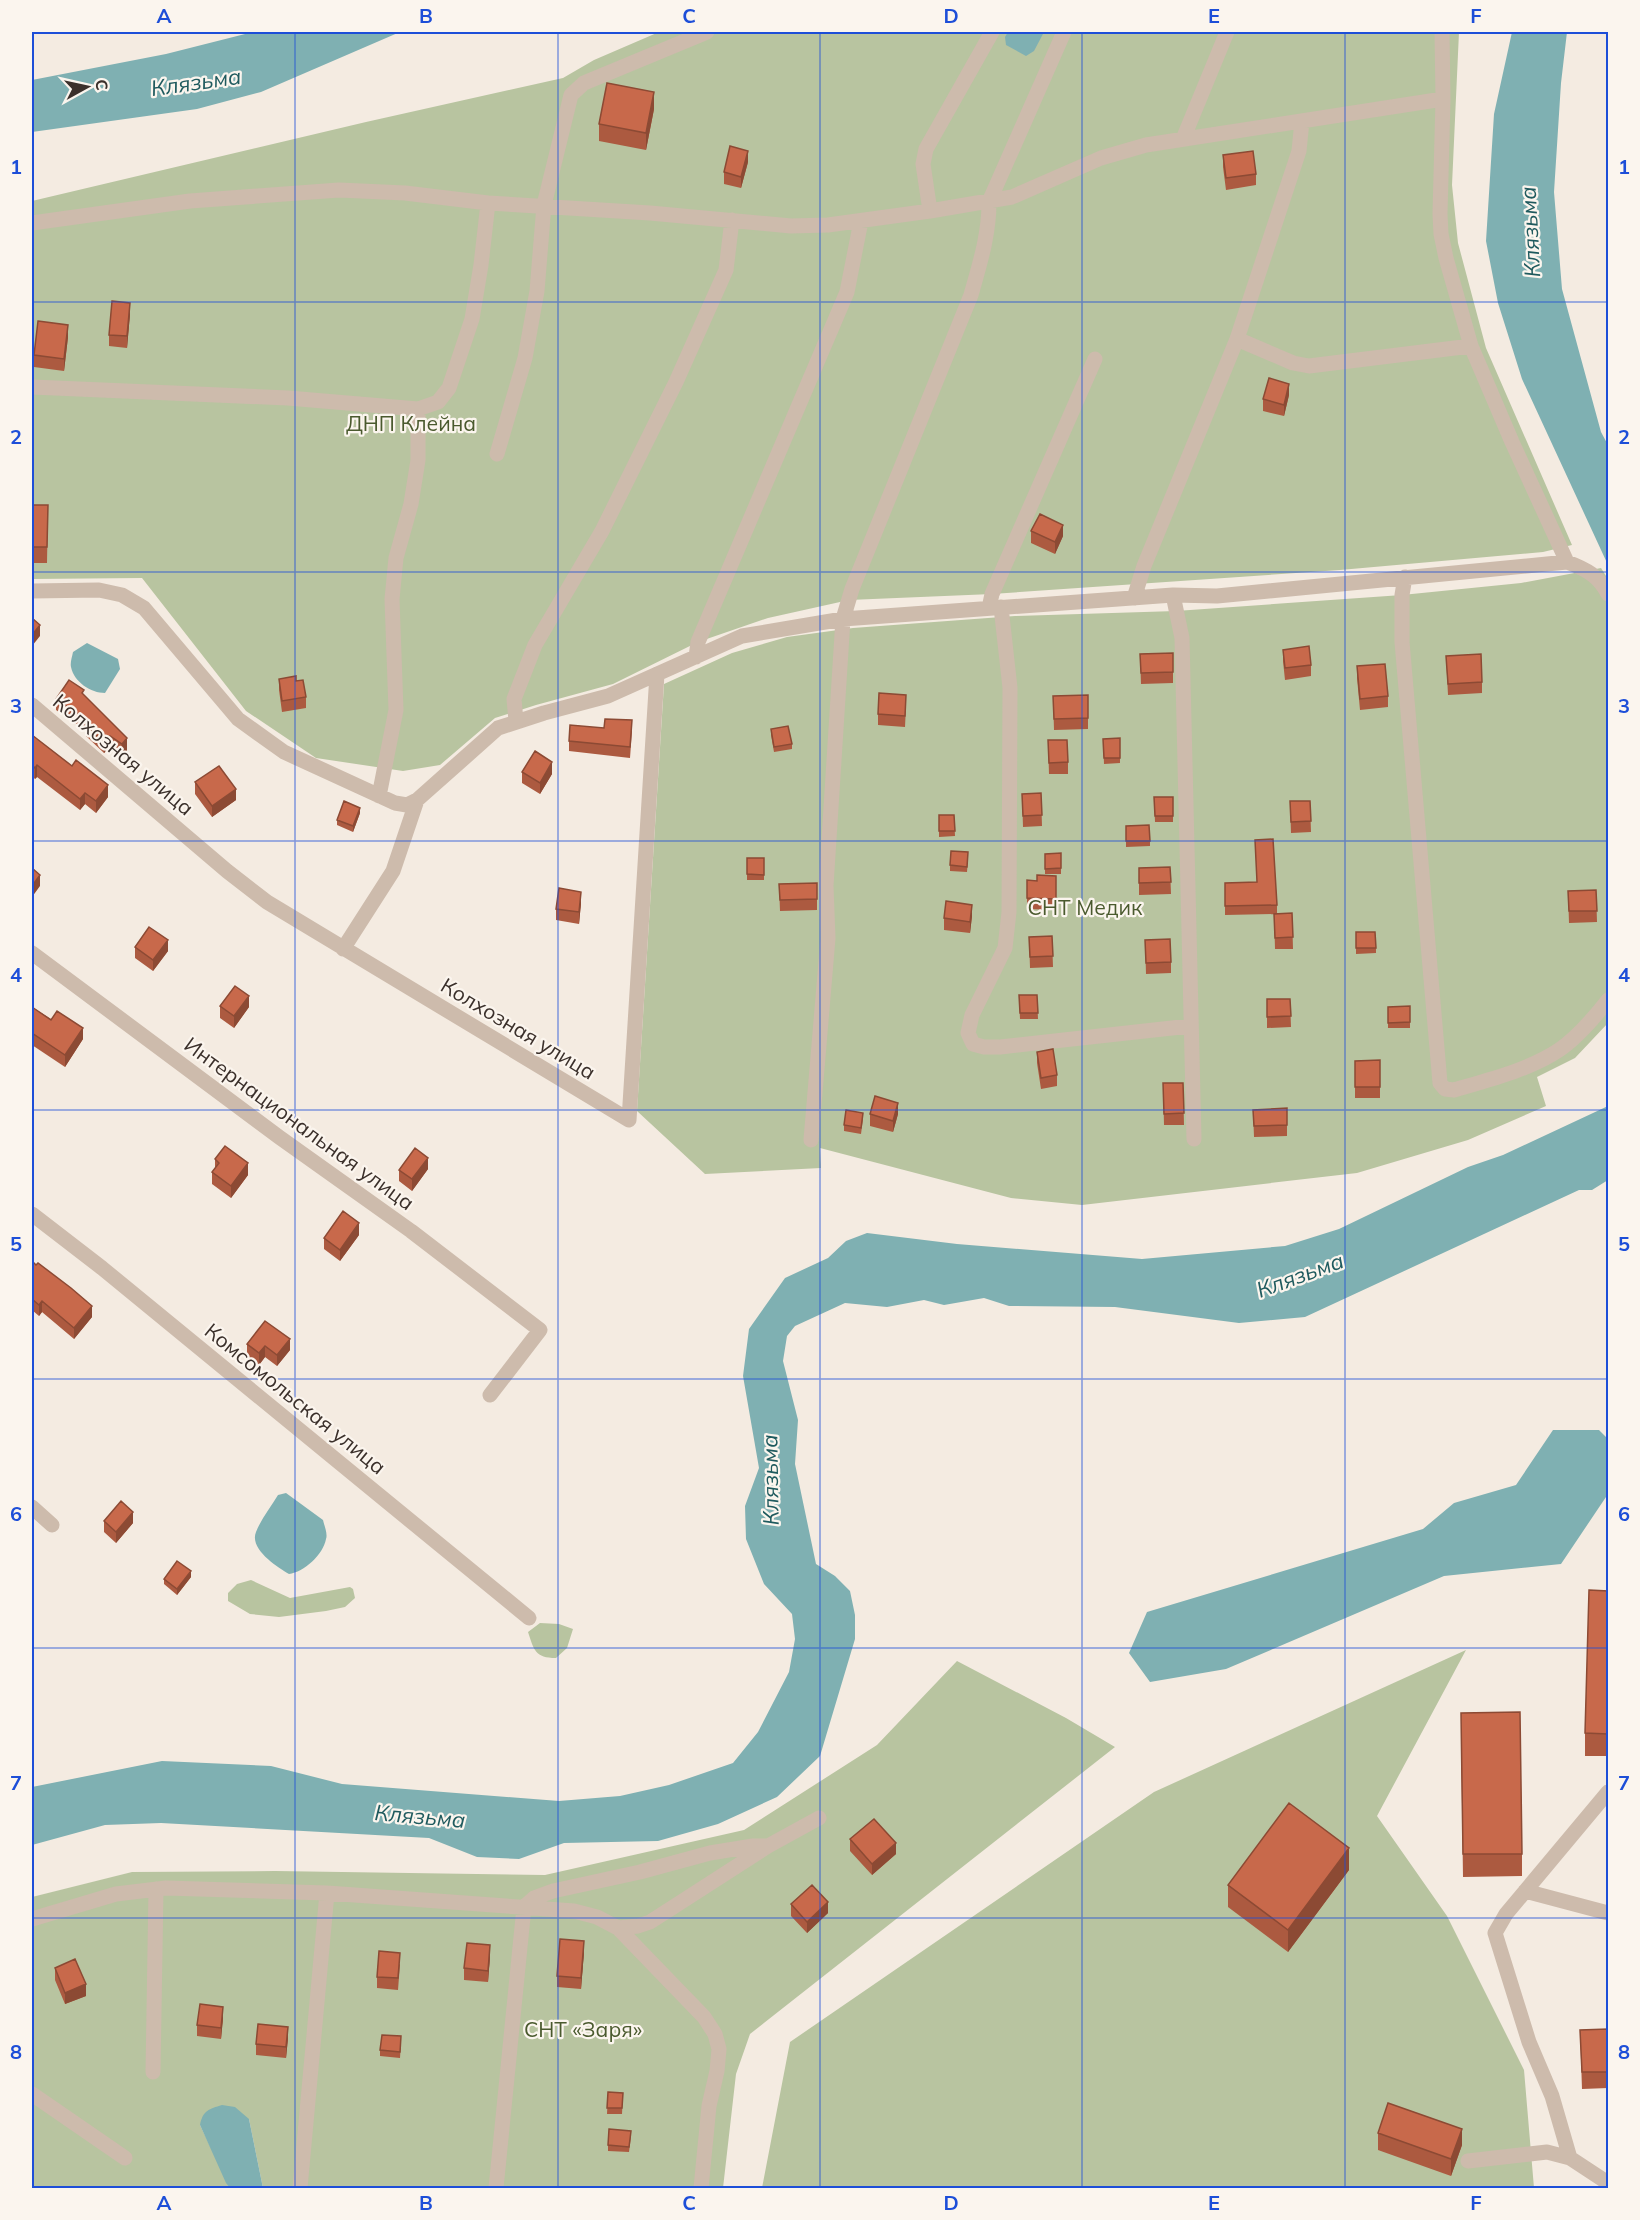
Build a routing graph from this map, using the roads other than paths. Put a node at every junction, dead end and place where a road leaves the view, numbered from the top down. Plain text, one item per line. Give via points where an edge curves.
1 (707, 32) edge
2 (992, 32) edge
3 (1064, 32) edge
4 (1227, 32) edge
5 (1442, 32) edge
6 (1443, 99) junction
7 (1302, 121) junction
8 (1183, 139) junction
9 (989, 202) junction
10 (488, 203) junction
11 (544, 205) junction
12 (930, 211) junction
13 (732, 220) junction
14 (861, 221) junction
15 (32, 224) edge
16 (1237, 339) junction
17 (1471, 346) junction
18 (1095, 359) dead end
19 (32, 387) edge
20 (418, 409) junction
21 (498, 454) dead end
22 (1567, 562) junction
23 (1405, 578) junction
24 (32, 591) edge
25 (1608, 594) edge
26 (1173, 595) junction
27 (1134, 598) junction
28 (995, 608) junction
29 (843, 619) junction
30 (696, 657) junction
31 (657, 674) junction
32 (32, 705) edge
33 (516, 721) junction
34 (379, 796) junction
35 (417, 800) junction
36 (343, 949) junction
37 (32, 953) edge
38 (1608, 1000) edge
39 (1190, 1026) junction
40 (1194, 1139) dead end
41 (811, 1140) dead end
42 (32, 1214) edge
43 (490, 1395) dead end
44 (32, 1507) edge
45 (52, 1525) dead end
46 (529, 1618) dead end
47 (1608, 1792) edge
48 (819, 1818) dead end
49 (768, 1846) junction
50 (156, 1889) junction
51 (1525, 1891) junction
52 (327, 1893) junction
53 (524, 1907) junction
54 (1608, 1913) edge
55 (32, 1919) edge
56 (618, 1928) junction
57 (153, 2072) dead end
58 (32, 2094) edge
59 (124, 2158) dead end
60 (1570, 2158) junction
61 (1468, 2161) dead end
62 (1608, 2183) edge
63 (300, 2188) edge
64 (496, 2188) edge
65 (701, 2188) edge

1 - 11 street via 584,83 571,95
2 - 12 street via 926,149 923,164
3 - 9 street
4 - 8 street
5 - 6 street
6 - 7 street
6 - 17 street via 1441,234
7 - 8 street
7 - 16 street via 1299,151
8 - 9 street via 1101,158 1034,189
9 - 12 street
9 - 29 street via 986,246 971,295
10 - 11 street
10 - 15 street via 339,190 190,201
10 - 20 street via 472,319 449,388 438,402
11 - 13 street
11 - 21 street via 537,291 527,347
12 - 14 street
13 - 14 street via 791,226
13 - 33 street via 726,270 602,531 535,645 514,699
14 - 30 street via 847,292 702,632
16 - 17 street via 1309,366
16 - 27 street
17 - 22 street
18 - 28 street via 992,594
19 - 20 street via 288,398
20 - 34 street via 418,460 396,558 392,599 396,710
22 - 23 street
22 - 25 street via 1587,569 1603,583
23 - 26 street via 1217,596
23 - 38 street via 1402,642 1440,1083 1445,1089 1454,1090 1509,1074 1549,1055 1592,1020
24 - 34 street via 99,590 136,603 238,719 284,752
26 - 27 street
26 - 39 street via 1182,638
27 - 28 street
28 - 29 street
28 - 39 street via 1010,688 1009,912 1005,948 972,1016 968,1033 973,1044 1000,1047
29 - 30 street via 742,636
29 - 41 street via 826,886 828,938
30 - 31 street
31 - 33 street via 608,696
31 - 36 street, Колхозная улица via 629,1119
32 - 36 street, Колхозная улица via 227,872
33 - 35 street via 498,728
34 - 35 street via 407,805
35 - 36 street via 393,871
37 - 43 street, Интернациональная улица via 540,1330
39 - 40 street
42 - 46 street, Комсомольская улица
44 - 45 street
47 - 51 street
48 - 49 street
49 - 53 street via 710,1853 553,1891 534,1898
49 - 56 street via 650,1922
50 - 52 street
50 - 55 street via 116,1894
50 - 57 street
51 - 54 street
51 - 60 street via 1495,1934
52 - 53 street
52 - 63 street
53 - 56 street via 574,1911
53 - 64 street
56 - 65 street via 704,2017 715,2034 717,2071 709,2106
58 - 59 street
60 - 61 street via 1547,2152
60 - 62 street

